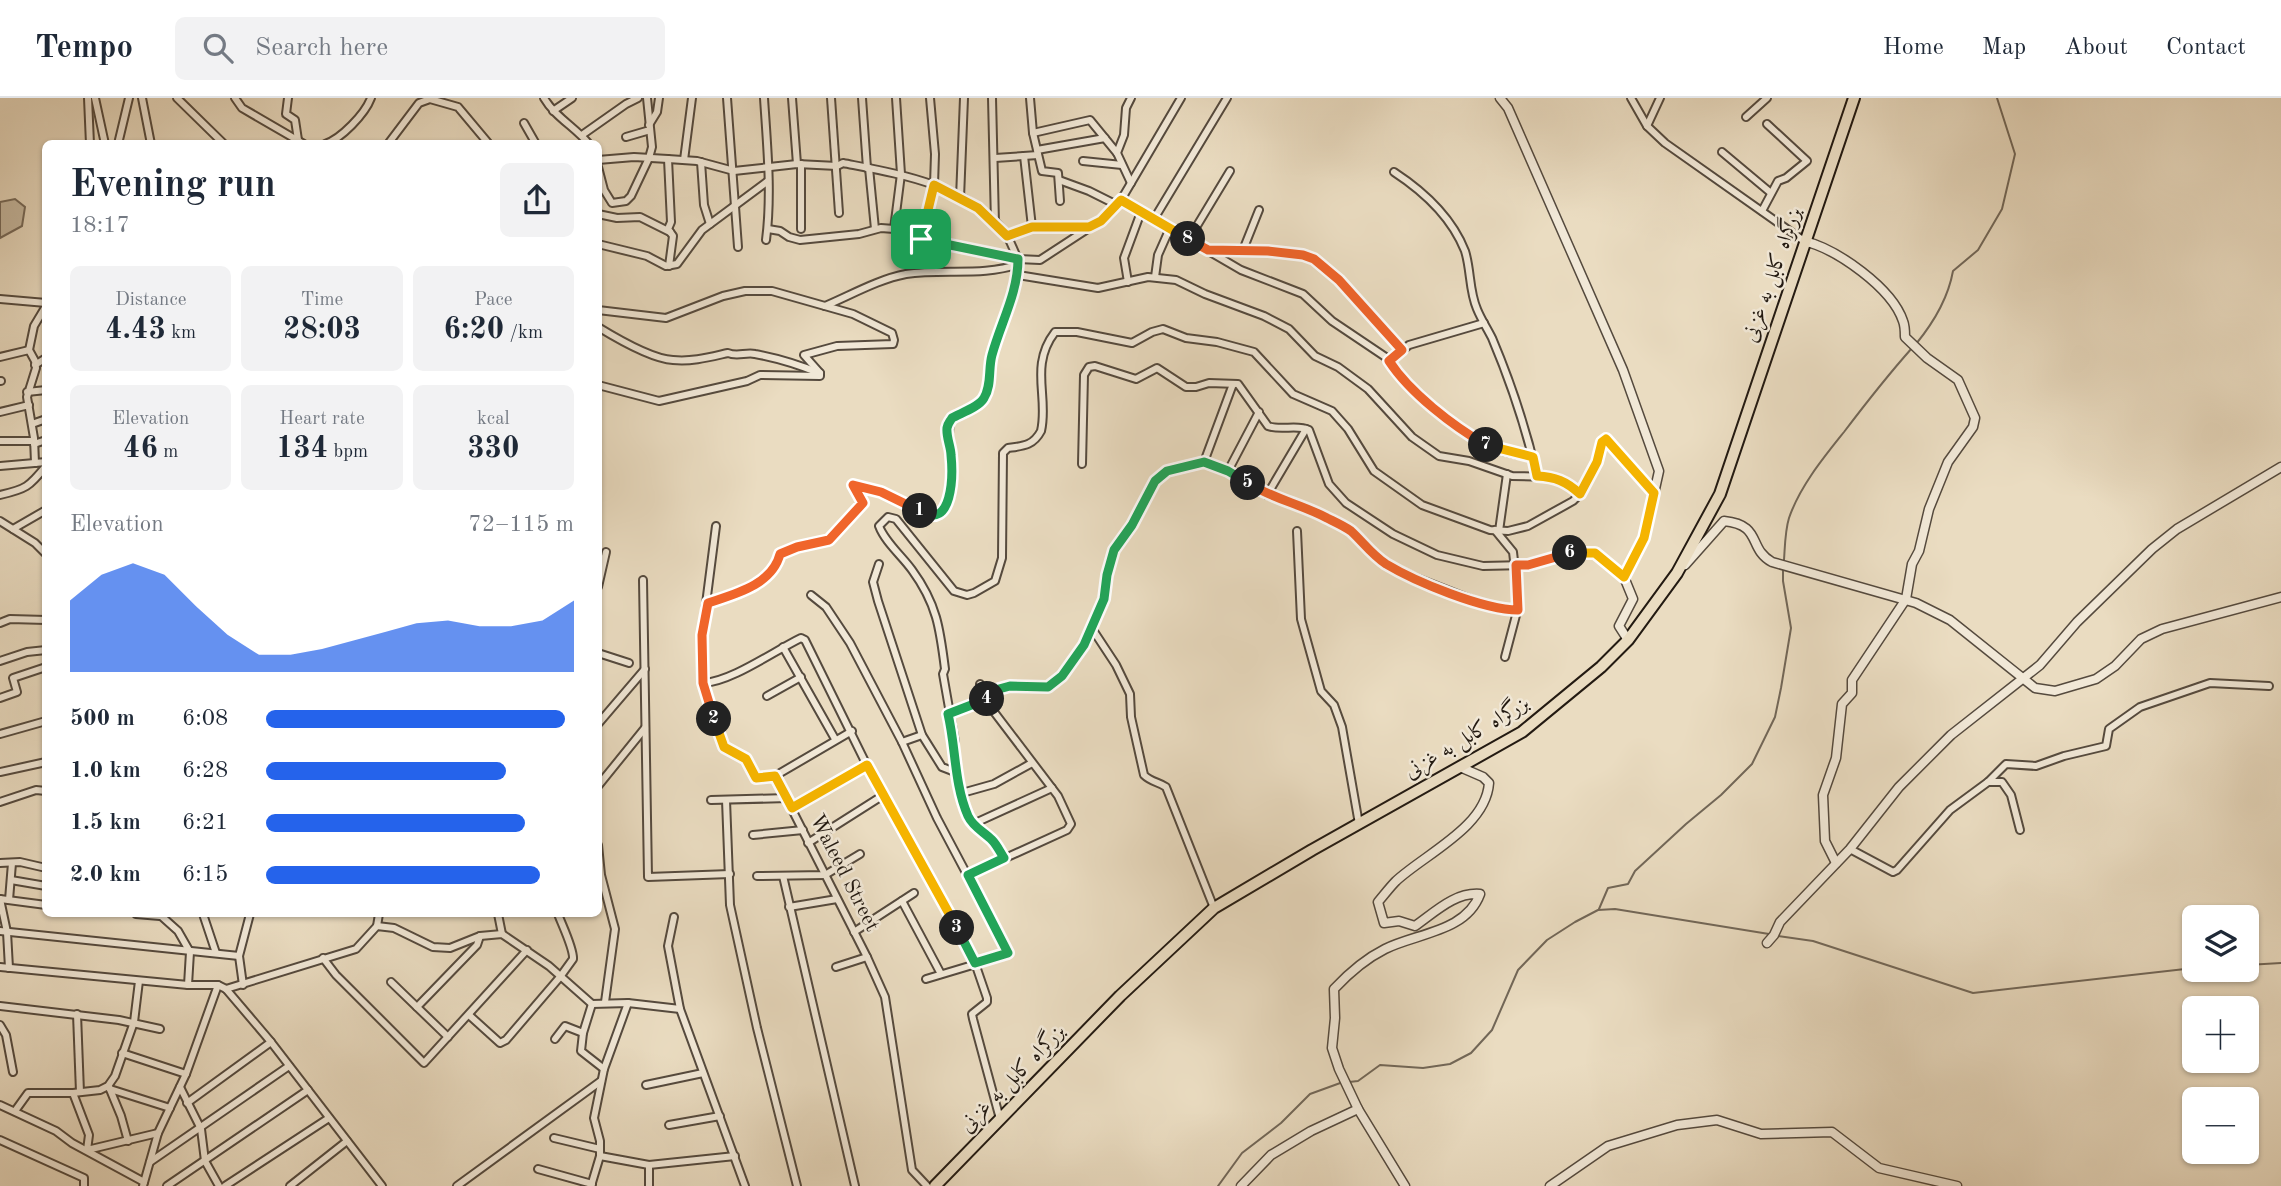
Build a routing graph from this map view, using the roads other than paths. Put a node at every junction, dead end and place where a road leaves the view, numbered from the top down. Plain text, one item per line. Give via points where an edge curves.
1 (88, 98) edge
2 (95, 98) edge
3 (129, 98) edge
4 (142, 98) edge
5 (177, 98) edge
6 (235, 98) edge
7 (288, 98) edge
8 (371, 98) edge
9 (544, 98) edge
10 (572, 98) edge
11 (638, 98) edge
12 (647, 98) edge
13 (659, 98) edge
14 (692, 98) edge
15 (727, 98) edge
16 (764, 98) edge
17 (792, 98) edge
18 (831, 98) edge
19 (862, 98) edge
20 (896, 98) edge
21 (930, 98) edge
22 (964, 98) edge
23 (992, 98) edge
24 (1041, 98) edge
25 (1131, 98) edge
26 (1181, 98) edge
27 (1227, 98) edge
28 (1500, 98) edge
29 (1631, 98) edge
30 (1660, 98) edge
31 (1767, 98) edge
32 (1854, 98) edge
33 (1030, 99) edge
34 (553, 111) junction
35 (1746, 117) dead end
36 (524, 123) dead end
37 (1767, 124) dead end
38 (1647, 126) junction
39 (650, 128) junction
40 (1033, 133) junction
41 (582, 135) junction
42 (626, 137) dead end
43 (1105, 138) junction
44 (90, 140) edge
45 (103, 140) edge
46 (119, 140) edge
47 (150, 140) edge
48 (220, 140) edge
49 (298, 140) edge
50 (300, 140) edge
51 (334, 140) edge
52 (391, 140) edge
53 (486, 140) edge
54 (535, 140) edge
55 (586, 140) edge
56 (1038, 152) junction
57 (1722, 152) dead end
58 (1117, 153) junction
59 (1024, 156) junction
60 (649, 158) junction
61 (995, 158) junction
62 (668, 159) junction
63 (602, 160) edge
64 (684, 160) junction
65 (1083, 160) dead end
66 (701, 162) junction
67 (799, 164) junction
68 (1122, 165) junction
69 (768, 166) junction
70 (837, 166) junction
71 (868, 168) junction
72 (734, 171) junction
73 (1230, 171) dead end
74 (1395, 172) dead end
75 (901, 174) junction
76 (602, 179) edge
77 (1059, 180) junction
78 (768, 181) junction
79 (1131, 183) junction
80 (934, 185) junction
81 (1771, 193) junction
82 (960, 198) junction
83 (1060, 201) dead end
84 (1119, 203) junction
85 (736, 204) junction
86 (1259, 210) dead end
87 (1762, 211) junction
88 (1141, 212) junction
89 (839, 214) dead end
90 (602, 215) edge
91 (1154, 219) junction
92 (710, 223) junction
93 (995, 223) junction
94 (1032, 227) junction
95 (1089, 227) junction
96 (1170, 228) junction
97 (768, 229) junction
98 (801, 229) dead end
99 (875, 229) junction
100 (894, 229) junction
101 (670, 232) junction
102 (1007, 236) junction
103 (921, 239) junction
104 (1189, 239) junction
105 (766, 240) dead end
106 (1804, 241) junction
107 (602, 244) edge
108 (738, 247) dead end
109 (1208, 250) junction
110 (1243, 250) junction
111 (1018, 261) junction
112 (669, 266) junction
113 (1018, 275) junction
114 (1155, 277) junction
115 (1128, 282) junction
116 (0, 299) edge
117 (42, 304) edge
118 (825, 306) junction
119 (602, 310) edge
120 (42, 312) edge
121 (1484, 323) junction
122 (602, 329) edge
123 (29, 350) junction
124 (1402, 350) junction
125 (0, 357) edge
126 (1390, 360) junction
127 (42, 361) edge
128 (35, 365) junction
129 (820, 373) junction
130 (1233, 384) junction
131 (602, 386) edge
132 (42, 390) edge
133 (27, 392) junction
134 (29, 405) junction
135 (0, 412) edge
136 (1259, 412) junction
137 (42, 420) edge
138 (32, 424) junction
139 (1306, 429) junction
140 (0, 441) edge
141 (42, 441) edge
142 (34, 442) junction
143 (1533, 457) junction
144 (1204, 462) junction
145 (35, 463) junction
146 (42, 464) edge
147 (1082, 464) dead end
148 (0, 466) edge
149 (2281, 467) edge
150 (42, 469) edge
151 (1228, 471) junction
152 (1507, 474) junction
153 (1537, 476) junction
154 (1654, 493) junction
155 (1580, 494) junction
156 (0, 495) edge
157 (1267, 495) junction
158 (42, 512) edge
159 (0, 521) edge
160 (716, 526) dead end
161 (13, 529) junction
162 (1297, 531) dead end
163 (1497, 531) junction
164 (42, 549) edge
165 (606, 552) dead end
166 (878, 564) dead end
167 (1516, 565) junction
168 (602, 570) edge
169 (1677, 573) junction
170 (1624, 577) junction
171 (643, 580) dead end
172 (811, 595) dead end
173 (2281, 597) edge
174 (1906, 599) junction
175 (708, 603) junction
176 (1518, 610) junction
177 (42, 620) edge
178 (0, 623) edge
179 (1091, 627) junction
180 (1628, 640) junction
181 (783, 647) junction
182 (42, 650) edge
183 (602, 654) edge
184 (1505, 657) dead end
185 (0, 661) edge
186 (629, 663) dead end
187 (42, 668) edge
188 (645, 670) junction
189 (801, 677) junction
190 (2023, 680) junction
191 (703, 683) junction
192 (979, 684) dead end
193 (2269, 686) dead end
194 (767, 696) dead end
195 (0, 698) edge
196 (985, 700) junction
197 (948, 714) junction
198 (602, 719) edge
199 (42, 721) edge
200 (645, 728) junction
201 (852, 731) junction
202 (0, 734) edge
203 (922, 735) junction
204 (835, 739) junction
205 (902, 742) junction
206 (42, 763) edge
207 (1032, 763) junction
208 (867, 765) junction
209 (1460, 767) junction
210 (0, 772) edge
211 (955, 772) junction
212 (775, 776) junction
213 (602, 781) edge
214 (1988, 782) junction
215 (1052, 788) junction
216 (42, 791) edge
217 (962, 793) junction
218 (883, 796) junction
219 (788, 798) junction
220 (711, 800) dead end
221 (726, 800) junction
222 (0, 802) edge
223 (792, 808) junction
224 (973, 824) junction
225 (1359, 824) junction
226 (803, 830) junction
227 (2020, 830) dead end
228 (753, 835) dead end
229 (808, 843) junction
230 (1850, 849) junction
231 (860, 854) dead end
232 (1004, 858) junction
233 (0, 863) edge
234 (12, 863) junction
235 (1836, 863) junction
236 (42, 867) edge
237 (730, 874) junction
238 (825, 875) junction
239 (968, 875) junction
240 (757, 876) dead end
241 (783, 876) junction
242 (602, 879) edge
243 (11, 880) junction
244 (42, 885) edge
245 (914, 893) dead end
246 (0, 899) edge
247 (837, 899) junction
248 (9, 900) junction
249 (902, 901) junction
250 (42, 904) edge
251 (789, 907) junction
252 (1214, 908) junction
253 (674, 916) dead end
254 (162, 917) edge
255 (204, 917) edge
256 (249, 917) edge
257 (378, 917) edge
258 (499, 917) edge
259 (559, 917) edge
260 (377, 926) junction
261 (4, 931) edge
262 (854, 932) junction
263 (502, 934) junction
264 (480, 936) junction
265 (1767, 943) dead end
266 (527, 950) junction
267 (190, 952) junction
268 (216, 953) junction
269 (239, 956) junction
270 (867, 957) junction
271 (323, 958) junction
272 (975, 963) junction
273 (0, 967) edge
274 (836, 967) dead end
275 (9, 968) junction
276 (941, 974) junction
277 (560, 977) junction
278 (926, 979) dead end
279 (139, 981) junction
280 (391, 982) dead end
281 (188, 985) junction
282 (218, 985) junction
283 (243, 985) junction
284 (226, 989) junction
285 (605, 1002) junction
286 (628, 1003) junction
287 (592, 1004) junction
288 (0, 1006) edge
289 (417, 1007) junction
290 (680, 1009) junction
291 (77, 1014) junction
292 (469, 1014) junction
293 (134, 1022) junction
294 (0, 1025) edge
295 (160, 1029) dead end
296 (583, 1033) junction
297 (448, 1037) junction
298 (555, 1039) dead end
299 (271, 1042) junction
300 (121, 1053) junction
301 (289, 1066) junction
302 (604, 1069) junction
303 (13, 1072) dead end
304 (704, 1073) junction
305 (186, 1074) junction
306 (601, 1081) junction
307 (646, 1085) dead end
308 (180, 1087) junction
309 (109, 1088) junction
310 (308, 1090) junction
311 (77, 1093) junction
312 (187, 1102) junction
313 (0, 1105) edge
314 (170, 1108) junction
315 (1358, 1109) junction
316 (15, 1111) junction
317 (720, 1116) junction
318 (329, 1118) junction
319 (1000, 1119) junction
320 (669, 1125) dead end
321 (201, 1129) junction
322 (158, 1133) junction
323 (554, 1138) dead end
324 (0, 1140) edge
325 (128, 1141) junction
326 (347, 1141) junction
327 (87, 1150) junction
328 (600, 1152) junction
329 (735, 1156) junction
330 (205, 1161) junction
331 (150, 1162) junction
332 (649, 1165) junction
333 (538, 1169) dead end
334 (143, 1184) edge
335 (592, 1185) edge
336 (84, 1186) edge
337 (167, 1186) edge
338 (219, 1186) edge
339 (225, 1186) edge
340 (290, 1186) edge
341 (382, 1186) edge
342 (457, 1186) edge
343 (649, 1186) edge
344 (746, 1186) edge
345 (797, 1186) edge
346 (855, 1186) edge
347 (927, 1186) edge
348 (935, 1186) edge
349 (1241, 1186) edge
350 (1405, 1186) edge
351 (1550, 1186) edge
352 (1957, 1186) edge

1 - 44 street
2 - 45 street
3 - 46 street
4 - 47 street
5 - 48 street
6 - 49 street via 242,108
7 - 50 street via 286,114 295,120
8 - 51 street via 353,124
9 - 34 street
10 - 34 street
11 - 41 street
12 - 39 street
13 - 39 street
14 - 64 street
15 - 72 street
16 - 69 street
17 - 67 street
18 - 70 street
19 - 71 street
20 - 75 street
21 - 80 street
22 - 82 street
23 - 61 street
24 - 33 street
25 - 58 street
26 - 79 street
27 - 91 street
28 - 154 street via 1623,370 1659,471
29 - 38 street
30 - 38 street
31 - 35 street
32 - 106 highway, بزرگراه کابل به غزنی
33 - 40 street
34 - 41 street
36 - 54 street
37 - 81 street via 1807,160 1778,181
38 - 87 street
39 - 42 street
39 - 60 street
40 - 43 street via 1090,120
40 - 56 street
41 - 55 street
43 - 56 street
43 - 58 street
52 - 53 street via 419,103 430,99 458,107
56 - 59 street
56 - 77 street via 1042,171 1057,172
57 - 81 street
58 - 68 street
59 - 61 street
59 - 94 street
60 - 62 street
60 - 63 street
60 - 76 street via 631,196 619,203 608,198
61 - 93 street
62 - 64 street
62 - 101 street
64 - 66 street
65 - 68 street
66 - 72 street
66 - 92 street
67 - 69 street
67 - 70 street
67 - 98 street
68 - 79 street
69 - 72 street
69 - 78 street
70 - 71 street
70 - 89 street
71 - 75 street
71 - 99 street
72 - 85 street
73 - 104 street
74 - 121 street via 1419,188 1460,242
75 - 80 street
75 - 100 street
77 - 83 street
77 - 84 street
78 - 85 street
78 - 97 street
79 - 84 street
80 - 82 street
80 - 103 street
81 - 87 street
82 - 93 street
84 - 88 street
84 - 95 street
85 - 92 street
85 - 108 street
86 - 110 street
87 - 106 street
88 - 91 street
88 - 115 street via 1124,258
90 - 101 street via 640,217
91 - 96 street
92 - 112 street via 680,261
93 - 102 street
94 - 95 street
94 - 102 street
95 - 111 street via 1040,260
96 - 104 street
96 - 114 street via 1158,255
97 - 99 street via 800,240
97 - 105 street
99 - 100 street
100 - 103 street
101 - 112 street
102 - 111 street
103 - 111 street
104 - 109 street
106 - 169 highway, بزرگراه کابل به غزنی via 1720,494
106 - 174 street via 1865,274 1898,310 1905,337 1958,380 1975,418 1948,462 1928,509
107 - 112 street
109 - 110 street
109 - 126 street via 1241,270 1303,294 1332,321
110 - 124 street via 1314,259
111 - 113 street
111 - 118 street via 1005,269 907,274
113 - 115 street via 1098,288
113 - 175 street via 991,357 986,396 949,423 952,483 941,513 928,516 881,492 853,485 863,503 829,540 780,554 770,575
114 - 115 street
114 - 152 street via 1176,280 1284,326 1315,356 1368,389 1412,437 1439,456
116 - 117 street
118 - 119 street via 784,293 745,291 666,318
118 - 129 street via 892,333 894,340 893,344 836,346 804,355
120 - 123 street
121 - 124 street via 1421,340
121 - 143 street via 1522,416
122 - 129 street via 670,360 754,354
123 - 125 street
123 - 128 street
124 - 126 street
126 - 143 street via 1417,393 1474,438 1499,450
127 - 128 street
128 - 133 street
129 - 131 street via 810,377 760,375 659,401
130 - 136 street via 1243,389
130 - 144 street
130 - 147 street via 1186,387 1157,368 1136,379 1089,366 1084,375
132 - 133 street
133 - 134 street
134 - 135 street
134 - 138 street
136 - 139 street via 1268,426 1276,429
136 - 151 street
137 - 138 street
138 - 142 street
139 - 157 street
139 - 167 street via 1328,484 1346,503 1393,534 1437,555 1483,566
140 - 142 street
141 - 142 street
142 - 145 street
143 - 153 street
144 - 151 street
144 - 179 street via 1167,471 1155,481 1114,550 1104,599
145 - 146 street
145 - 148 street
149 - 190 street via 2177,529 2077,622
150 - 156 street via 20,491
151 - 157 street
152 - 153 street
152 - 163 street
153 - 155 street via 1565,482
154 - 155 street via 1605,439
154 - 170 street via 1644,538
155 - 163 street via 1536,523
157 - 176 street via 1327,517 1386,564 1493,608
158 - 161 street
159 - 161 street
160 - 175 street
161 - 164 street
162 - 225 street via 1301,619 1321,691 1334,705 1342,727
163 - 167 street via 1512,549
163 - 197 street via 1422,505 1374,471 1332,411 1293,394 1250,350 1163,329 1132,343 1057,331 1040,374 1041,431 1031,444 1003,453 1002,558 995,581 974,593 958,593 896,519 888,517 879,526 914,572 938,619
165 - 168 street
166 - 203 street via 873,582
167 - 170 street via 1576,551 1595,553
167 - 176 street
169 - 174 street via 1724,521 1747,528 1772,562
169 - 180 highway, بزرگراه کابل به غزنی
170 - 180 street via 1633,599 1619,626
171 - 188 street
172 - 205 street via 826,607 849,643
173 - 190 street via 2162,629 2141,639 2096,679 2055,691 2035,688
174 - 190 street via 1950,620
174 - 235 street via 1852,680 1852,693 1842,704 1836,758 1823,795 1825,841
175 - 191 street via 702,635
176 - 184 street
177 - 178 street
179 - 196 street via 1062,676 1048,687 1010,686
179 - 252 street via 1130,694 1144,775 1166,787
180 - 209 highway, بزرگراه کابل به غزنی via 1522,732
181 - 189 street
181 - 191 street via 720,681
181 - 201 street via 805,639
182 - 185 street
183 - 186 street
187 - 195 street via 13,678 17,692
188 - 198 street
188 - 200 street
189 - 194 street
189 - 204 street
190 - 230 street via 1951,735 1899,787
191 - 212 street via 724,747 746,759 756,778
192 - 196 street
193 - 214 street via 2210,683 2140,707 2109,729 2106,746 2036,766 2009,762
196 - 197 street
196 - 207 street
197 - 211 street via 955,742
199 - 202 street
200 - 213 street
200 - 237 street via 648,877
201 - 204 street
201 - 208 street
203 - 205 street
203 - 211 street via 942,768
204 - 212 street
205 - 239 street
206 - 210 street
207 - 215 street
207 - 217 street via 994,784
208 - 218 street
208 - 223 street
209 - 225 highway, بزرگراه کابل به غزنی
209 - 315 street via 1489,783 1488,798 1455,837 1397,880 1378,902 1384,923 1399,920 1415,926 1468,893 1480,894 1476,904 1461,919 1430,935 1386,949 1353,969 1334,989 1332,1048
211 - 217 street
212 - 219 street, Waleed Street
214 - 227 street via 2002,782 2011,795
214 - 230 street via 1950,810 1893,872
215 - 224 street
215 - 232 street via 1070,828
216 - 222 street
217 - 224 street
218 - 229 street
218 - 272 street
219 - 221 street
219 - 223 street, Waleed Street
220 - 221 street
221 - 237 street
223 - 226 street, Waleed Street
224 - 232 street
225 - 252 highway, بزرگراه کابل به غزنی
226 - 228 street
226 - 229 street, Waleed Street
229 - 238 street, Waleed Street
230 - 235 street
231 - 238 street
232 - 239 street
233 - 234 street
234 - 236 street
234 - 243 street
235 - 265 street via 1780,922
237 - 345 street via 730,905
238 - 241 street
238 - 247 street, Waleed Street
239 - 272 street via 1008,953
240 - 241 street
241 - 251 street
242 - 285 street via 615,929
243 - 244 street
243 - 248 street
245 - 249 street
246 - 248 street
246 - 261 street
247 - 251 street
247 - 262 street, Waleed Street
248 - 250 street
249 - 262 street
249 - 276 street
251 - 346 street
252 - 319 highway, بزرگراه کابل به غزنی
253 - 290 street via 668,946
254 - 267 street via 178,931
255 - 268 street
256 - 269 street
257 - 260 street
258 - 263 street
259 - 277 street via 574,954
260 - 264 street via 394,928 433,947 450,948
260 - 271 street via 356,949
261 - 267 street
261 - 275 street
262 - 270 street, Waleed Street
263 - 264 street
263 - 266 street
264 - 289 street via 477,945
266 - 277 street
266 - 292 street
267 - 268 street
267 - 281 street
268 - 269 street
269 - 283 street
270 - 274 street
270 - 347 street, Waleed Street via 885,997 912,1170
271 - 283 street
271 - 297 street via 424,1063
272 - 276 street
272 - 319 street via 987,1002 972,1014
273 - 275 street
275 - 279 street
276 - 278 street
277 - 287 street
277 - 292 street via 502,1043
279 - 281 street
279 - 293 street
280 - 289 street
281 - 282 street
282 - 284 street
282 - 305 street
283 - 284 street
284 - 299 street
285 - 286 street
285 - 287 street
286 - 290 street
286 - 302 street
287 - 296 street
288 - 291 street
289 - 297 street
290 - 304 street
291 - 293 street
291 - 311 street
292 - 297 street
293 - 295 street
293 - 300 street
294 - 303 street
296 - 298 street via 565,1026
296 - 302 street via 581,1051
299 - 301 street
299 - 312 street
300 - 305 street
300 - 309 street
301 - 310 street
301 - 321 street
302 - 306 street
304 - 307 street
304 - 317 street
305 - 308 street
306 - 328 street via 594,1118
306 - 342 street
308 - 312 street
308 - 314 street
309 - 311 street
309 - 314 street
309 - 325 street
310 - 318 street
310 - 330 street
311 - 316 street via 28,1093
311 - 327 street via 89,1135
312 - 321 street
313 - 316 street
314 - 322 street
315 - 349 street via 1271,1155
315 - 350 street
316 - 327 street
317 - 320 street
317 - 329 street
318 - 326 street
318 - 339 street
319 - 348 highway, بزرگراه کابل به غزنی
321 - 330 street
321 - 331 street
322 - 325 street
322 - 331 street
323 - 328 street
324 - 336 street via 84,1178
325 - 327 street
326 - 340 street
326 - 341 street
327 - 334 street
328 - 332 street
328 - 335 street
329 - 332 street
329 - 344 street
330 - 337 street
330 - 338 street
331 - 334 street
332 - 343 street
333 - 335 street
351 - 352 street via 1608,1146 1676,1125 1717,1120 1761,1134 1832,1132 1879,1167

